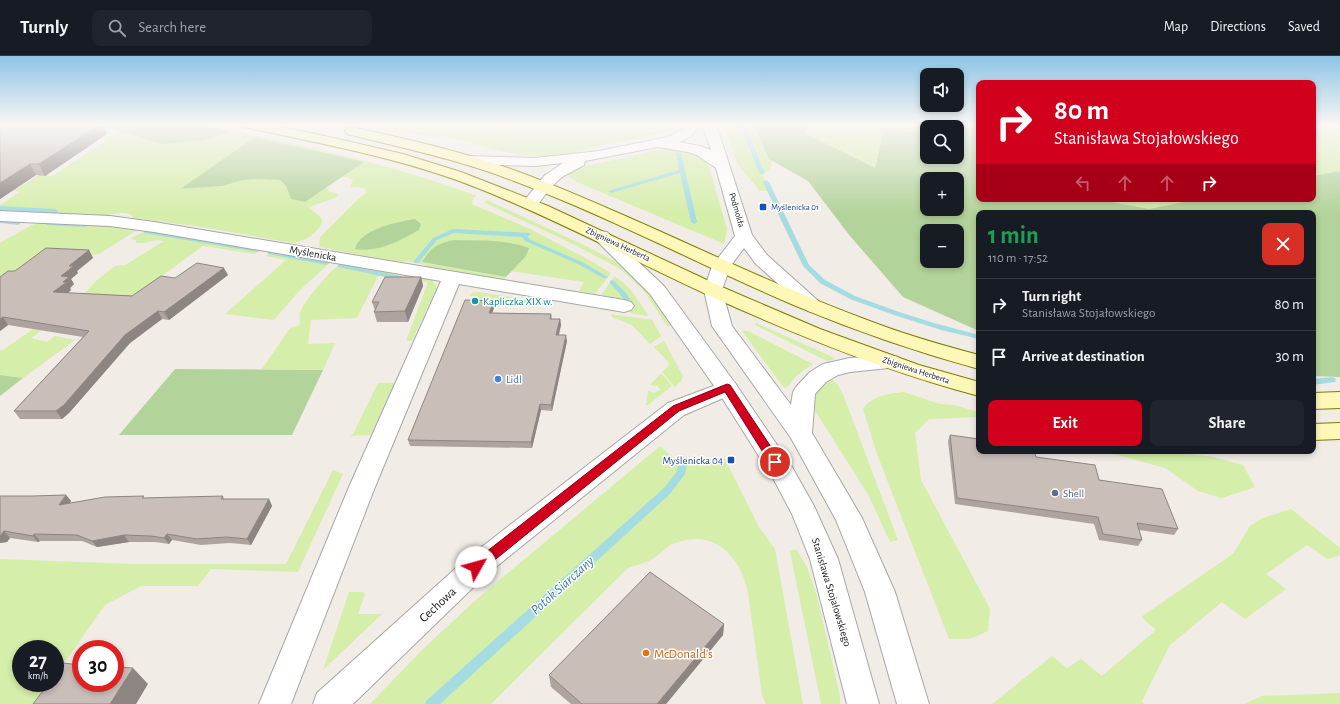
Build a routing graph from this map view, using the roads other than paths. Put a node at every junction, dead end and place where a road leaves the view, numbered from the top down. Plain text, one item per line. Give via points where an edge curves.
1 (384, 154) edge
2 (445, 154) edge
3 (603, 154) edge
4 (710, 154) edge
5 (719, 154) edge
6 (599, 155) junction
7 (466, 160) junction
8 (723, 166) junction
9 (542, 187) junction
10 (530, 204) junction
11 (0, 216) edge
12 (601, 236) junction
13 (744, 236) junction
14 (721, 266) junction
15 (452, 278) junction
16 (713, 290) junction
17 (624, 306) dead end
18 (816, 307) junction
19 (976, 361) edge
20 (890, 362) junction
21 (727, 388) junction
22 (976, 388) edge
23 (1340, 400) edge
24 (1316, 402) edge
25 (1340, 431) edge
26 (1316, 432) edge
27 (800, 433) junction
28 (275, 704) edge
29 (329, 704) edge
30 (863, 704) edge
31 (913, 704) edge

1 - 10 main road, Zbigniewa Herberta via 472,180
2 - 7 main road, Zbigniewa Herberta
3 - 6 street
4 - 8 street
5 - 8 street, Podmokła
6 - 7 street via 535,162
6 - 9 street via 564,168 548,179
7 - 9 main road, Zbigniewa Herberta
8 - 13 street, Podmokła
9 - 10 street
9 - 14 main road, Zbigniewa Herberta
10 - 12 main road, Zbigniewa Herberta
11 - 15 street, Myślenicka via 110,221 154,227
12 - 16 main road, Zbigniewa Herberta
12 - 21 street, Stanisława Stojałowskiego via 657,290
13 - 14 street, Podmokła
13 - 18 street via 761,259
14 - 16 street, Podmokła
14 - 18 main road, Zbigniewa Herberta
15 - 17 street, Myślenicka
15 - 28 street via 362,487
16 - 20 main road, Zbigniewa Herberta via 818,336
16 - 27 street via 722,326
18 - 19 main road, Zbigniewa Herberta via 876,331
20 - 22 main road, Zbigniewa Herberta
20 - 27 street via 850,365 831,369 818,377 804,392
21 - 29 street, Cechowa via 676,409 476,567
21 - 30 street, Stanisława Stojałowskiego via 783,474 815,535 832,585
23 - 24 main road
25 - 26 main road
27 - 31 street via 849,518 880,592

